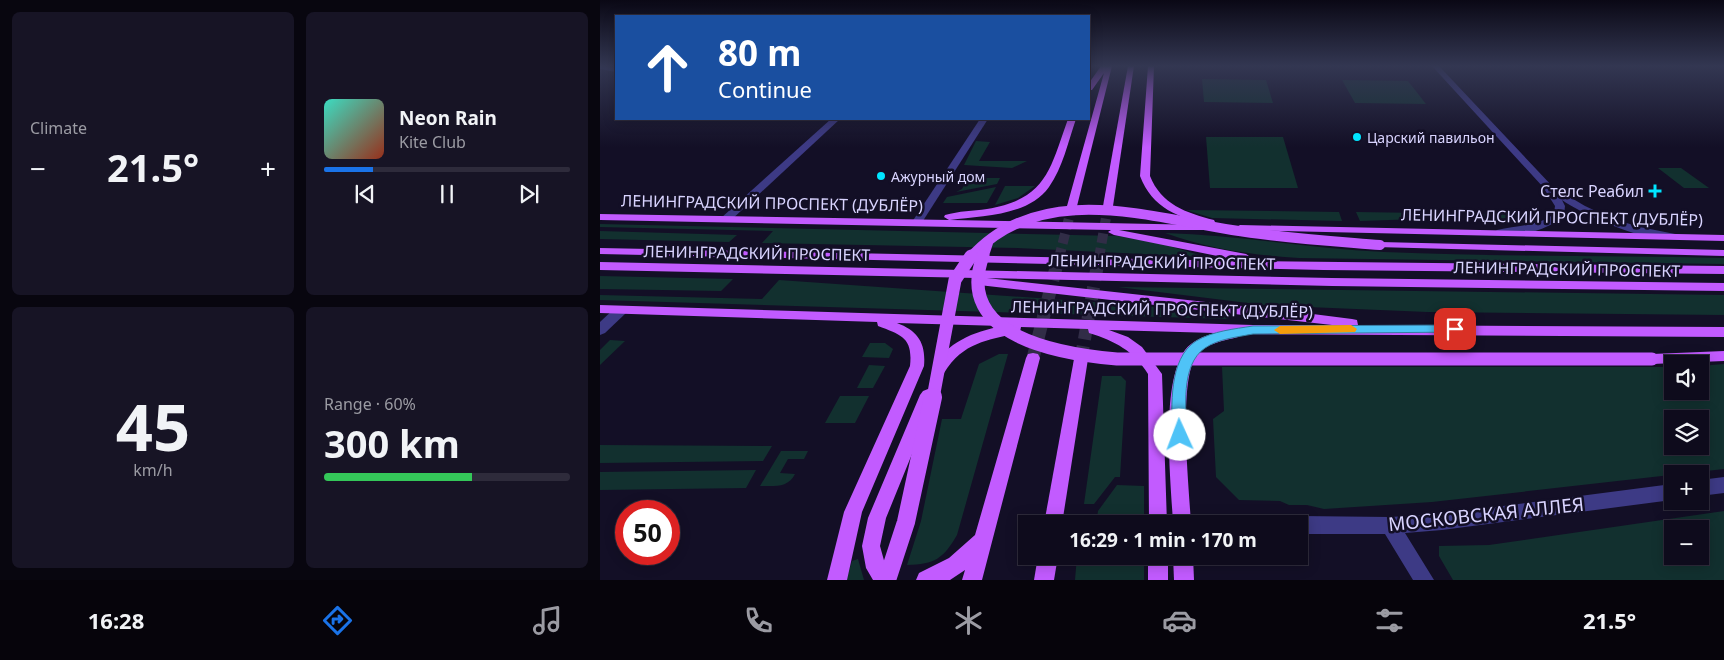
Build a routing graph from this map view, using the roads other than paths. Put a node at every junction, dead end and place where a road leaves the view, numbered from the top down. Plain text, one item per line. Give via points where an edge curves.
1 (1102, 93) edge
2 (1127, 93) edge
3 (1150, 93) edge
4 (1460, 93) edge
5 (835, 120) edge
6 (983, 120) edge
7 (1072, 120) edge
8 (1546, 185) junction
9 (1072, 206) tunnel mouth
10 (1108, 206) tunnel mouth
11 (600, 217) edge
12 (725, 220) junction
13 (917, 222) junction
14 (1019, 224) junction
15 (1254, 228) junction
16 (1498, 233) junction
17 (994, 236) junction
18 (1688, 238) junction
19 (1724, 238) edge
20 (1724, 247) edge
21 (1661, 250) junction
22 (600, 251) edge
23 (1724, 253) edge
24 (600, 266) edge
25 (1323, 266) junction
26 (1724, 270) edge
27 (905, 272) junction
28 (1724, 287) edge
29 (600, 309) edge
30 (621, 310) junction
31 (871, 319) junction
32 (1049, 325) junction
33 (1078, 326) junction
34 (1397, 329) junction
35 (600, 330) edge
36 (1253, 330) junction
37 (1724, 332) edge
38 (1724, 356) edge
39 (1033, 358) tunnel mouth
40 (1082, 359) tunnel mouth
41 (1724, 485) edge
42 (1709, 487) edge
43 (1664, 493) edge
44 (1055, 515) edge
45 (1158, 515) edge
46 (1182, 515) edge
47 (1308, 525) edge
48 (1390, 526) junction
49 (983, 541) junction
50 (1046, 565) edge
51 (1158, 565) edge
52 (1183, 565) edge
53 (837, 580) edge
54 (886, 580) edge
55 (926, 580) edge
56 (972, 580) edge
57 (1044, 580) edge
58 (1158, 580) edge
59 (1184, 580) edge
60 (1424, 580) edge

1 - 9 main road
2 - 10 main road
3 - 15 main road via 1148,187 1162,202 1189,217
4 - 8 street
5 - 12 street
6 - 13 street
7 - 13 main road via 1048,180 1032,197 996,210
8 - 16 street via 1560,206 1559,215 1537,228
8 - 18 street via 1578,208 1614,225
11 - 12 main road, ЛЕНИНГРАДСКИЙ ПРОСПЕКТ (ДУБЛЁР)
12 - 13 main road, ЛЕНИНГРАДСКИЙ ПРОСПЕКТ (ДУБЛЁР)
13 - 14 main road, ЛЕНИНГРАДСКИЙ ПРОСПЕКТ (ДУБЛЁР)
14 - 15 main road, ЛЕНИНГРАДСКИЙ ПРОСПЕКТ (ДУБЛЁР)
14 - 25 main road via 1117,232 1254,259
15 - 16 main road, ЛЕНИНГРАДСКИЙ ПРОСПЕКТ (ДУБЛЁР)
16 - 18 main road, ЛЕНИНГРАДСКИЙ ПРОСПЕКТ (ДУБЛЁР)
17 - 21 main road, bridge via 1022,220 1044,213 1094,210 1273,235 1380,245
17 - 38 main road, bridge via 976,273 978,296 987,312 1015,336 1064,353 1116,359 1652,359
17 - 54 main road, bridge via 977,249 955,280 924,446 906,522
18 - 19 main road, ЛЕНИНГРАДСКИЙ ПРОСПЕКТ (ДУБЛЁР)
20 - 21 main road
21 - 23 main road
22 - 25 main road, ЛЕНИНГРАДСКИЙ ПРОСПЕКТ
24 - 27 main road, ЛЕНИНГРАДСКИЙ ПРОСПЕКТ
25 - 26 main road, ЛЕНИНГРАДСКИЙ ПРОСПЕКТ
27 - 28 main road, ЛЕНИНГРАДСКИЙ ПРОСПЕКТ
27 - 34 main road via 1095,295 1251,309
29 - 30 main road, ЛЕНИНГРАДСКИЙ ПРОСПЕКТ (ДУБЛЁР)
30 - 31 main road, ЛЕНИНГРАДСКИЙ ПРОСПЕКТ (ДУБЛЁР)
30 - 35 street
31 - 32 main road, ЛЕНИНГРАДСКИЙ ПРОСПЕКТ (ДУБЛЁР)
31 - 53 main road via 910,334 917,348 918,361 853,512
32 - 33 main road, ЛЕНИНГРАДСКИЙ ПРОСПЕКТ (ДУБЛЁР)
32 - 54 main road via 991,333 956,349 943,360 877,518 871,546 876,568
33 - 36 main road, ЛЕНИНГРАДСКИЙ ПРОСПЕКТ (ДУБЛЁР)
33 - 45 main road via 1128,342 1144,355 1155,374
34 - 36 main road, ЛЕНИНГРАДСКИЙ ПРОСПЕКТ (ДУБЛЁР)
34 - 37 main road, ЛЕНИНГРАДСКИЙ ПРОСПЕКТ (ДУБЛЁР)
36 - 46 main road via 1224,335 1201,344 1190,354 1183,371 1179,400
39 - 49 main road
40 - 44 main road
41 - 42 street
43 - 48 street, МОСКОВСКАЯ АЛЛЕЯ
47 - 48 street, МОСКОВСКАЯ АЛЛЕЯ
48 - 60 street
49 - 55 main road via 964,560
49 - 56 main road
50 - 57 main road
51 - 58 main road
52 - 59 main road

